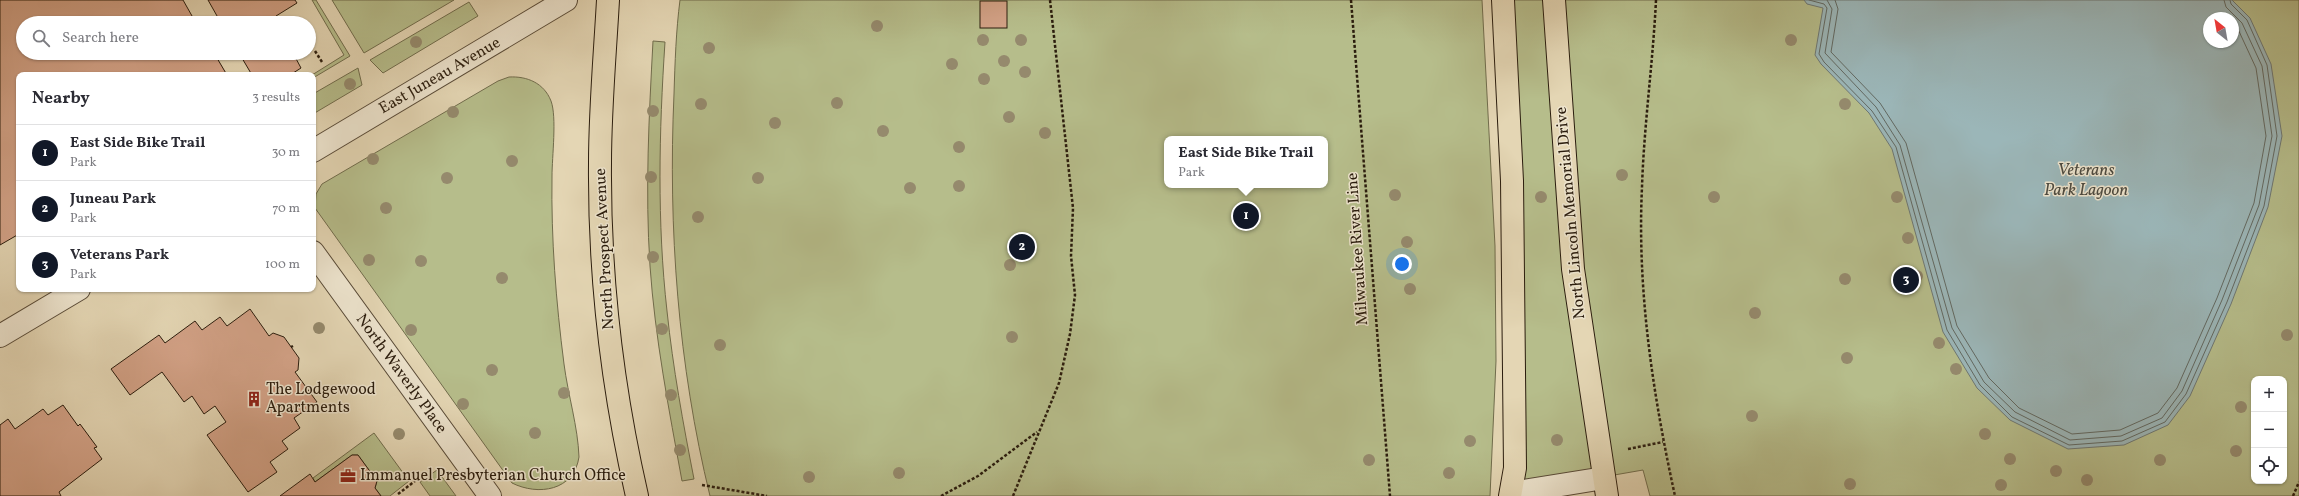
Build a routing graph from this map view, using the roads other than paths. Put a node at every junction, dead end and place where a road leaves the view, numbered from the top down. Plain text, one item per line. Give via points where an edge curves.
1 (566, 0) edge
2 (608, 0) edge
3 (1503, 0) edge
4 (1554, 0) edge
5 (316, 149) edge
6 (316, 256) edge
7 (74, 292) edge
8 (0, 336) edge
9 (1605, 487) edge
10 (1511, 494) edge
11 (490, 496) edge
12 (638, 496) edge

1 - 5 street, East Juneau Avenue
2 - 12 main road, North Prospect Avenue via 600,128 603,259 623,436
3 - 10 main road via 1512,181 1515,468
4 - 9 main road, North Lincoln Memorial Drive via 1573,269
6 - 11 street, North Waverly Place
7 - 8 street
9 - 10 street

